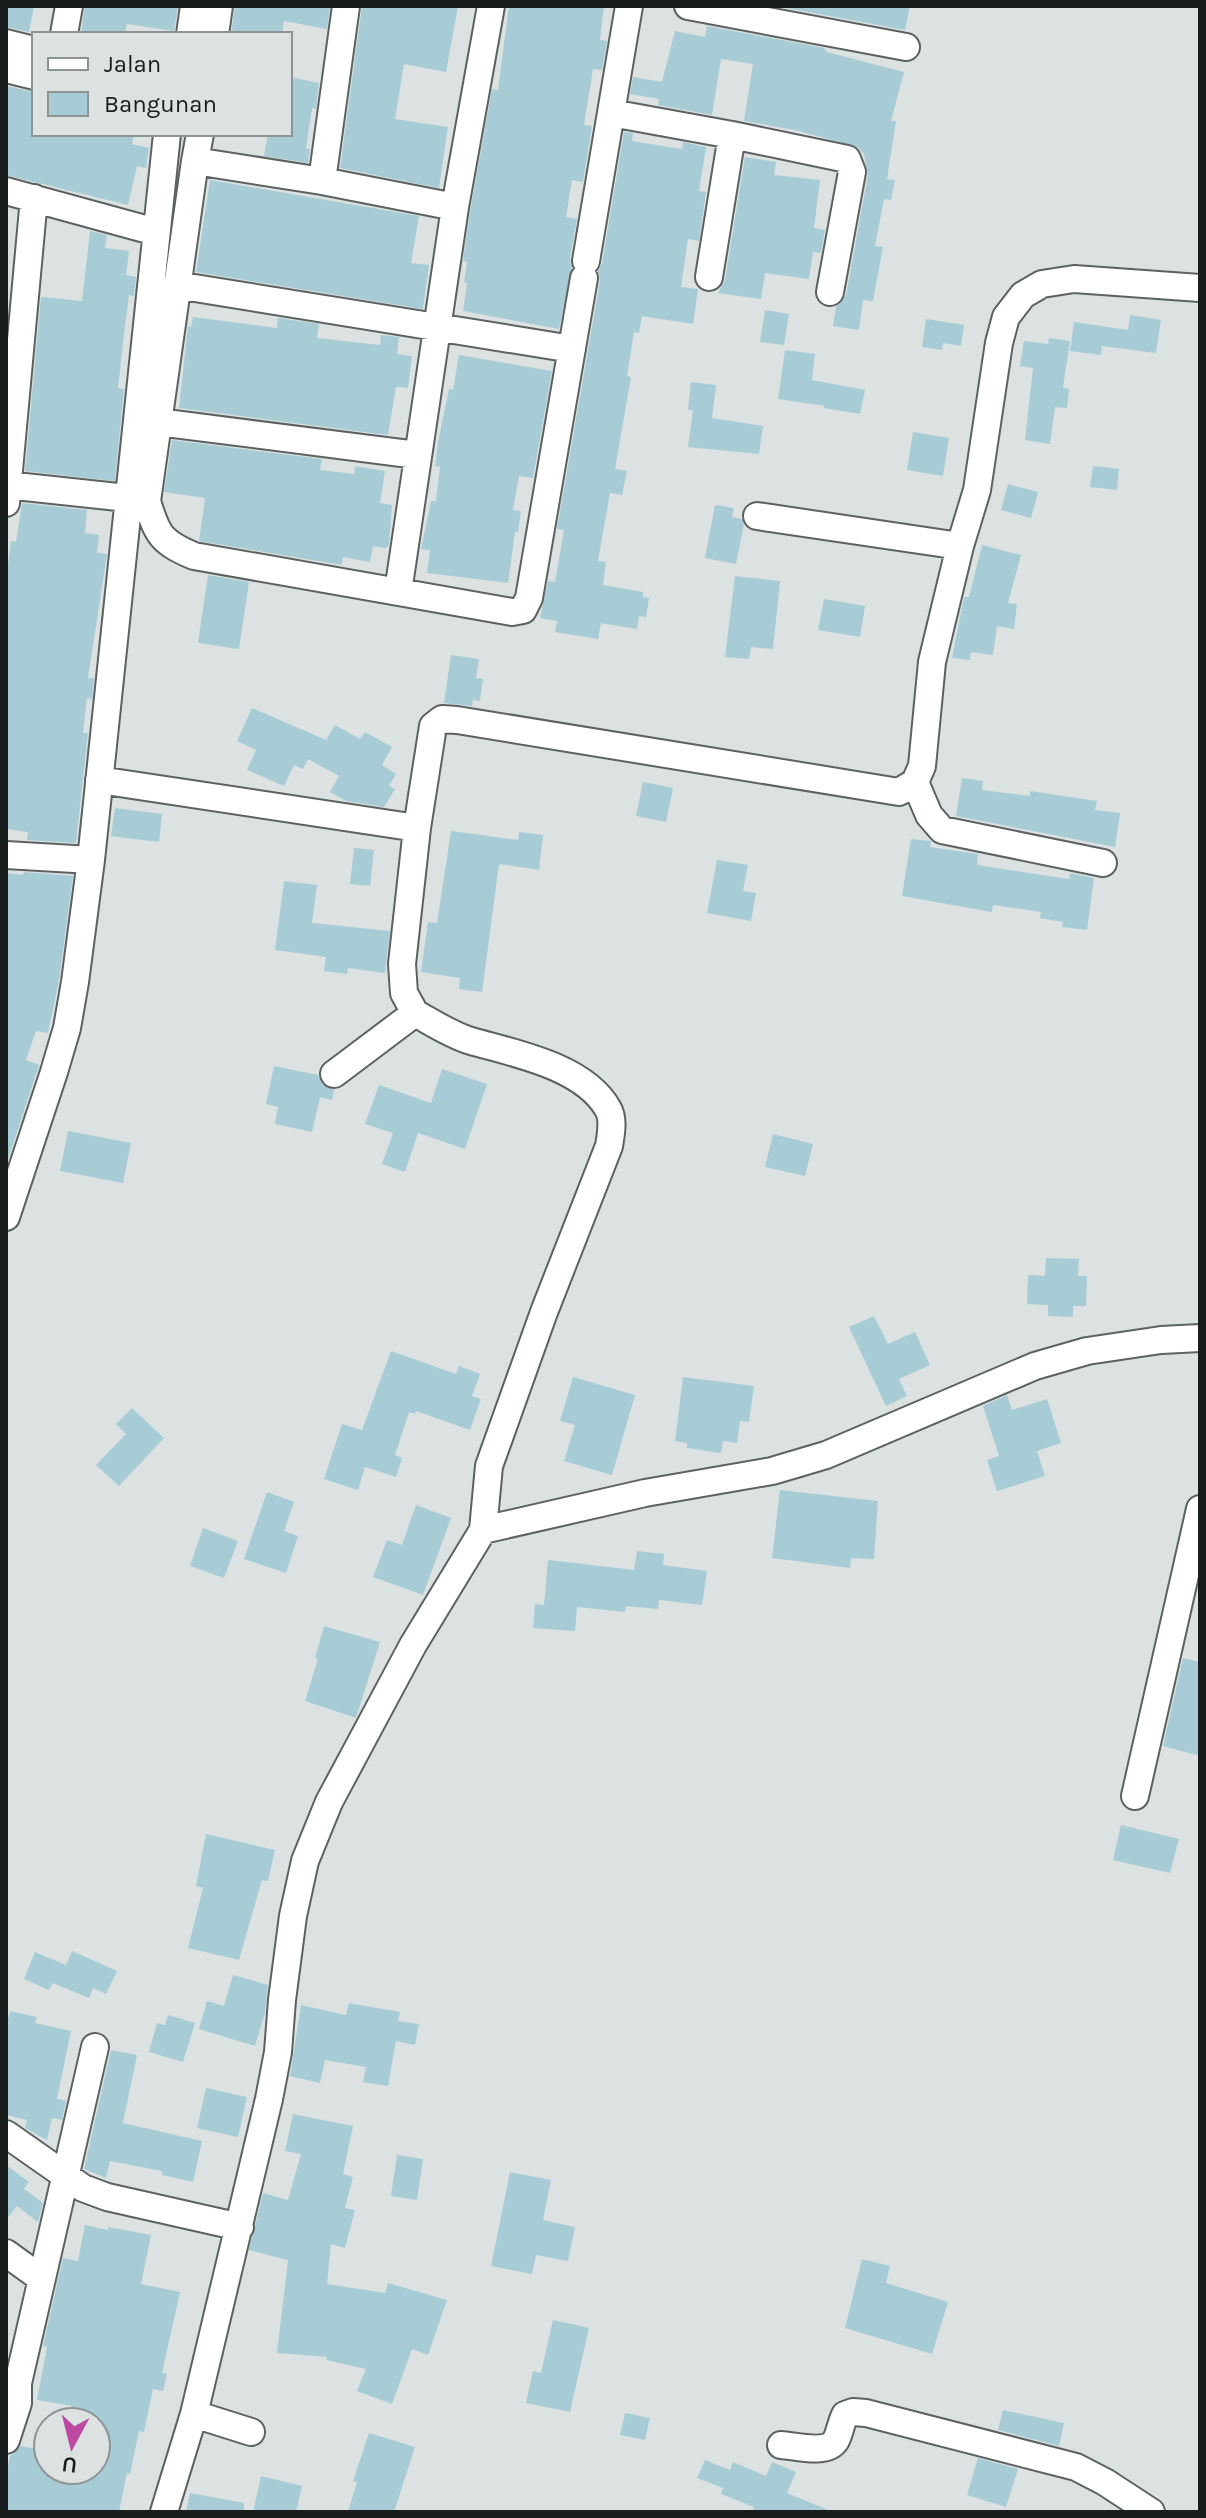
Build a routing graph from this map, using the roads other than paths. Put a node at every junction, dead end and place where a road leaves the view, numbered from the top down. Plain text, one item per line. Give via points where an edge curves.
1 (69, 6) edge
2 (194, 6) edge
3 (219, 6) edge
4 (346, 6) edge
5 (491, 6) edge
6 (629, 6) edge
7 (688, 6) edge
8 (64, 32) edge
9 (190, 32) edge
10 (215, 32) edge
11 (6, 43) edge
12 (906, 47) dead end
13 (32, 50) edge
14 (6, 69) edge
15 (32, 76) edge
16 (611, 113) junction
17 (732, 135) junction
18 (167, 136) edge
19 (200, 136) edge
20 (195, 161) junction
21 (322, 181) junction
22 (6, 191) edge
23 (34, 198) junction
24 (455, 207) junction
25 (156, 232) junction
26 (709, 277) dead end
27 (176, 285) junction
28 (1200, 288) edge
29 (830, 292) dead end
30 (438, 327) junction
31 (572, 349) junction
32 (158, 422) junction
33 (417, 455) junction
34 (7, 491) edge
35 (127, 498) junction
36 (757, 516) dead end
37 (960, 546) junction
38 (398, 592) junction
39 (99, 780) junction
40 (915, 782) junction
41 (417, 828) junction
42 (6, 855) edge
43 (91, 860) junction
44 (1103, 863) dead end
45 (415, 1013) junction
46 (334, 1074) dead end
47 (6, 1217) edge
48 (1200, 1338) edge
49 (1200, 1509) edge
50 (483, 1530) junction
51 (1135, 1796) dead end
52 (95, 2047) dead end
53 (6, 2134) edge
54 (64, 2177) junction
55 (240, 2227) junction
56 (6, 2253) edge
57 (42, 2279) junction
58 (12, 2376) edge
59 (194, 2414) junction
60 (251, 2432) dead end
61 (6, 2440) edge
62 (781, 2445) dead end
63 (164, 2512) edge
64 (1151, 2512) edge

1 - 8 street
2 - 9 street
3 - 10 street
4 - 21 street
5 - 24 street
6 - 16 street
7 - 12 street
11 - 13 street
14 - 15 street
16 - 17 street
16 - 31 street
17 - 26 street
17 - 29 street via 847,159 851,165
18 - 25 street
19 - 20 street
20 - 21 street
20 - 27 street
21 - 24 street
22 - 23 street
23 - 25 street
23 - 34 street
24 - 30 street
25 - 35 street
27 - 30 street
27 - 32 street
28 - 37 street via 1074,279 1042,284 1023,295 1006,317 999,343 977,490
30 - 31 street
30 - 33 street
31 - 38 street via 526,608 519,613
32 - 33 street
32 - 38 street via 147,501 155,531 170,546 194,556
33 - 38 street
34 - 35 street
35 - 39 street
36 - 37 street
37 - 40 street via 932,662 922,766
39 - 41 street
39 - 43 street
40 - 41 street via 899,792 881,791 442,719 430,737
40 - 44 street via 942,830
41 - 45 street via 402,964 404,993
42 - 43 street
43 - 47 street via 67,1028
45 - 46 street
45 - 50 street via 442,1029 535,1058 577,1080 609,1110 612,1126 489,1466
48 - 50 street via 1087,1351 1035,1366 826,1455 772,1471
49 - 51 street
50 - 55 street via 413,1645 329,1802 305,1861 293,1916 278,2052
52 - 54 street
53 - 54 street
54 - 55 street via 107,2197
54 - 57 street
55 - 59 street
56 - 57 street
57 - 58 street
58 - 61 street via 18,2403
59 - 60 street
59 - 63 street
62 - 64 street via 831,2446 845,2415 866,2413 1076,2467

